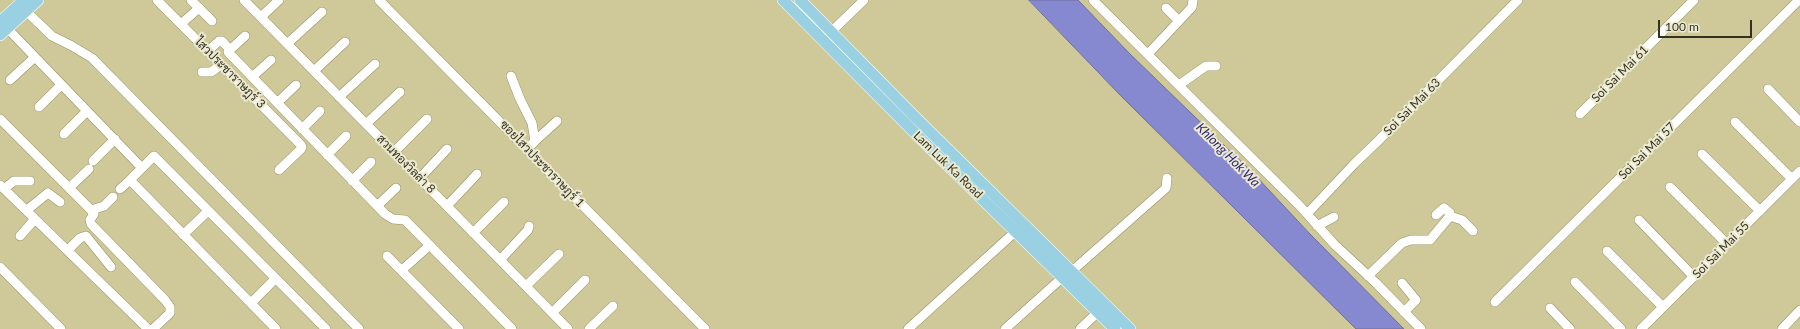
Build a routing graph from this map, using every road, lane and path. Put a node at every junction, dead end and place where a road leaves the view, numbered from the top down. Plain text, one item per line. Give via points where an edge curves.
1 (38, 0) edge
2 (157, 0) edge
3 (191, 0) edge
4 (244, 0) edge
5 (279, 0) edge
6 (379, 0) edge
7 (783, 0) edge
8 (800, 0) edge
9 (864, 0) edge
10 (1194, 0) edge
11 (1518, 0) edge
12 (1694, 0) edge
13 (1799, 0) edge
14 (1096, 1) edge
15 (25, 5) edge
16 (199, 8) junction
17 (1166, 8) dead end
18 (322, 12) dead end
19 (261, 17) junction
20 (212, 21) dead end
21 (1179, 21) junction
22 (181, 24) junction
23 (1, 26) edge
24 (832, 31) junction
25 (245, 36) dead end
26 (345, 42) dead end
27 (287, 44) junction
28 (230, 50) junction
29 (208, 51) junction
30 (1148, 54) junction
31 (35, 57) junction
32 (271, 60) dead end
33 (376, 64) dead end
34 (222, 65) junction
35 (1216, 66) dead end
36 (314, 71) junction
37 (202, 72) dead end
38 (511, 76) dead end
39 (252, 77) junction
40 (10, 80) dead end
41 (61, 85) junction
42 (296, 85) dead end
43 (1179, 85) junction
44 (1768, 89) dead end
45 (400, 92) dead end
46 (340, 97) junction
47 (277, 103) junction
48 (39, 107) dead end
49 (87, 111) junction
50 (320, 111) dead end
51 (1580, 114) dead end
52 (0, 119) edge
53 (427, 119) dead end
54 (557, 121) dead end
55 (1735, 122) dead end
56 (1800, 122) edge
57 (366, 124) junction
58 (302, 129) junction
59 (64, 134) dead end
60 (346, 136) dead end
61 (115, 140) junction
62 (535, 141) junction
63 (527, 148) junction
64 (447, 149) dead end
65 (394, 152) junction
66 (1702, 154) dead end
67 (327, 155) junction
68 (372, 162) dead end
69 (142, 168) junction
70 (279, 170) dead end
71 (1800, 171) edge
72 (477, 174) dead end
73 (420, 178) junction
74 (1167, 178) dead end
75 (1792, 179) junction
76 (130, 180) junction
77 (30, 181) dead end
78 (352, 181) junction
79 (2, 187) edge
80 (1670, 187) dead end
81 (69, 188) junction
82 (396, 188) dead end
83 (120, 189) dead end
84 (113, 196) dead end
85 (60, 202) dead end
86 (504, 202) dead end
87 (377, 206) junction
88 (447, 206) junction
89 (27, 210) junction
90 (91, 210) junction
91 (208, 211) junction
92 (1760, 211) junction
93 (1307, 214) junction
94 (1436, 215) dead end
95 (1450, 216) junction
96 (1334, 217) dead end
97 (35, 219) junction
98 (1639, 220) dead end
99 (529, 226) dead end
100 (1317, 226) junction
101 (1016, 231) junction
102 (1472, 231) dead end
103 (473, 233) junction
104 (184, 235) junction
105 (20, 236) dead end
106 (1727, 244) junction
107 (430, 246) junction
108 (68, 250) junction
109 (1607, 251) dead end
110 (559, 254) dead end
111 (387, 256) dead end
112 (500, 260) junction
113 (0, 266) edge
114 (111, 267) dead end
115 (402, 270) junction
116 (1067, 274) junction
117 (1368, 276) junction
118 (1694, 277) junction
119 (276, 279) junction
120 (585, 280) dead end
121 (1575, 282) dead end
122 (1402, 283) dead end
123 (526, 286) junction
124 (1495, 302) dead end
125 (251, 303) junction
126 (613, 306) dead end
127 (1663, 307) junction
128 (1550, 308) dead end
129 (1800, 310) edge
130 (1098, 312) junction
131 (1404, 312) junction
132 (552, 313) junction
133 (507, 327) edge
134 (62, 329) edge
135 (148, 329) edge
136 (153, 329) edge
137 (276, 329) edge
138 (326, 329) edge
139 (359, 329) edge
140 (459, 329) edge
141 (568, 329) edge
142 (589, 329) edge
143 (705, 329) edge
144 (908, 329) edge
145 (1005, 329) edge
146 (1080, 329) edge
147 (1115, 329) edge
148 (1130, 329) edge
149 (1421, 329) edge
150 (1570, 329) edge
151 (1621, 329) edge
152 (1641, 329) edge
153 (1782, 329) edge

1 - 15 main road
2 - 22 street, ไสวประชาราษฎร์ 3
3 - 16 street
4 - 19 street, สวนทองวิลล่า 8
5 - 19 street
6 - 63 street, ซอยไสวประชาราษฎร์ 1
7 - 101 main road, Lam Luk Ka Road
8 - 24 main road, Lam Luk Ka Road
9 - 24 street
10 - 21 street via 1192,7
11 - 93 street, Soi Sai Mai 63
12 - 51 street, Soi Sai Mai 61
13 - 124 street, Soi Sai Mai 57
14 - 30 street
15 - 23 main road
15 - 139 street via 52,36 92,58
16 - 20 street
16 - 22 street
17 - 21 street
18 - 27 street
19 - 27 street, สวนทองวิลล่า 8
21 - 30 street
22 - 29 street, ไสวประชาราษฎร์ 3
23 - 31 street
24 - 116 main road, Lam Luk Ka Road
25 - 28 street
26 - 36 street
27 - 36 street, สวนทองวิลล่า 8
28 - 29 street via 219,41
28 - 39 street via 228,52
29 - 34 street, ไสวประชาราษฎร์ 3
30 - 43 street
31 - 40 street
31 - 41 street
32 - 39 street
33 - 46 street
34 - 37 street via 211,72
34 - 70 street, ไสวประชาราษฎร์ 3 via 302,147
35 - 43 street via 1206,66
36 - 46 street, สวนทองวิลล่า 8
38 - 62 street via 532,123
39 - 47 street
41 - 48 street
41 - 49 street
42 - 47 street
43 - 93 street
44 - 56 street
45 - 57 street
46 - 57 street, สวนทองวิลล่า 8
47 - 58 street
49 - 59 street
49 - 61 street
50 - 58 street
52 - 81 street
53 - 65 street
54 - 62 street
55 - 75 street
57 - 65 street, สวนทองวิลล่า 8
58 - 67 street
60 - 67 street
61 - 69 street
61 - 81 street
62 - 63 street
63 - 143 street, ซอยไสวประชาราษฎร์ 1
64 - 73 street
65 - 73 street, สวนทองวิลล่า 8
66 - 92 street
67 - 78 street
68 - 78 street
69 - 76 street
69 - 91 street via 154,156
71 - 75 street, Soi Sai Mai 55
72 - 88 street
73 - 88 street, สวนทองวิลล่า 8
74 - 116 street via 1166,188
75 - 92 street, Soi Sai Mai 55
76 - 83 street
76 - 104 street
77 - 79 street via 14,181
78 - 87 street
79 - 89 street
80 - 106 street
81 - 90 street
82 - 87 street
84 - 90 street via 104,206
85 - 89 street via 48,193
86 - 103 street
87 - 107 street via 388,217 404,220
88 - 103 street, สวนทองวิลล่า 8
89 - 97 street
90 - 136 street via 94,214 90,220 91,224 170,307 170,314
91 - 104 street
91 - 119 street
92 - 106 street, Soi Sai Mai 55
93 - 100 street
94 - 95 street via 1444,208
95 - 102 street via 1462,220
95 - 117 street via 1430,240 1411,240 1402,243
96 - 100 street
97 - 105 street
97 - 108 street
98 - 118 street
99 - 112 street
100 - 117 street
101 - 116 main road, Lam Luk Ka Road
101 - 144 street
103 - 112 street, สวนทองวิลล่า 8
104 - 125 street
106 - 118 street, Soi Sai Mai 55
107 - 115 street
107 - 133 street
108 - 114 street via 80,238 86,236
108 - 135 street
109 - 127 street
110 - 123 street
111 - 115 street
112 - 123 street, สวนทองวิลล่า 8
113 - 134 street
115 - 140 street
116 - 130 main road, Lam Luk Ka Road
116 - 145 street
116 - 148 main road, Lam Luk Ka Road
117 - 131 street
118 - 127 street, Soi Sai Mai 55
119 - 125 street
119 - 138 street
120 - 132 street
121 - 151 street
122 - 131 street via 1416,298
123 - 132 street, สวนทองวิลล่า 8
125 - 137 street
126 - 142 street
127 - 152 street, Soi Sai Mai 55
128 - 150 street
129 - 153 street
130 - 146 street
130 - 147 main road, Lam Luk Ka Road
131 - 149 street
132 - 141 street, สวนทองวิลล่า 8

